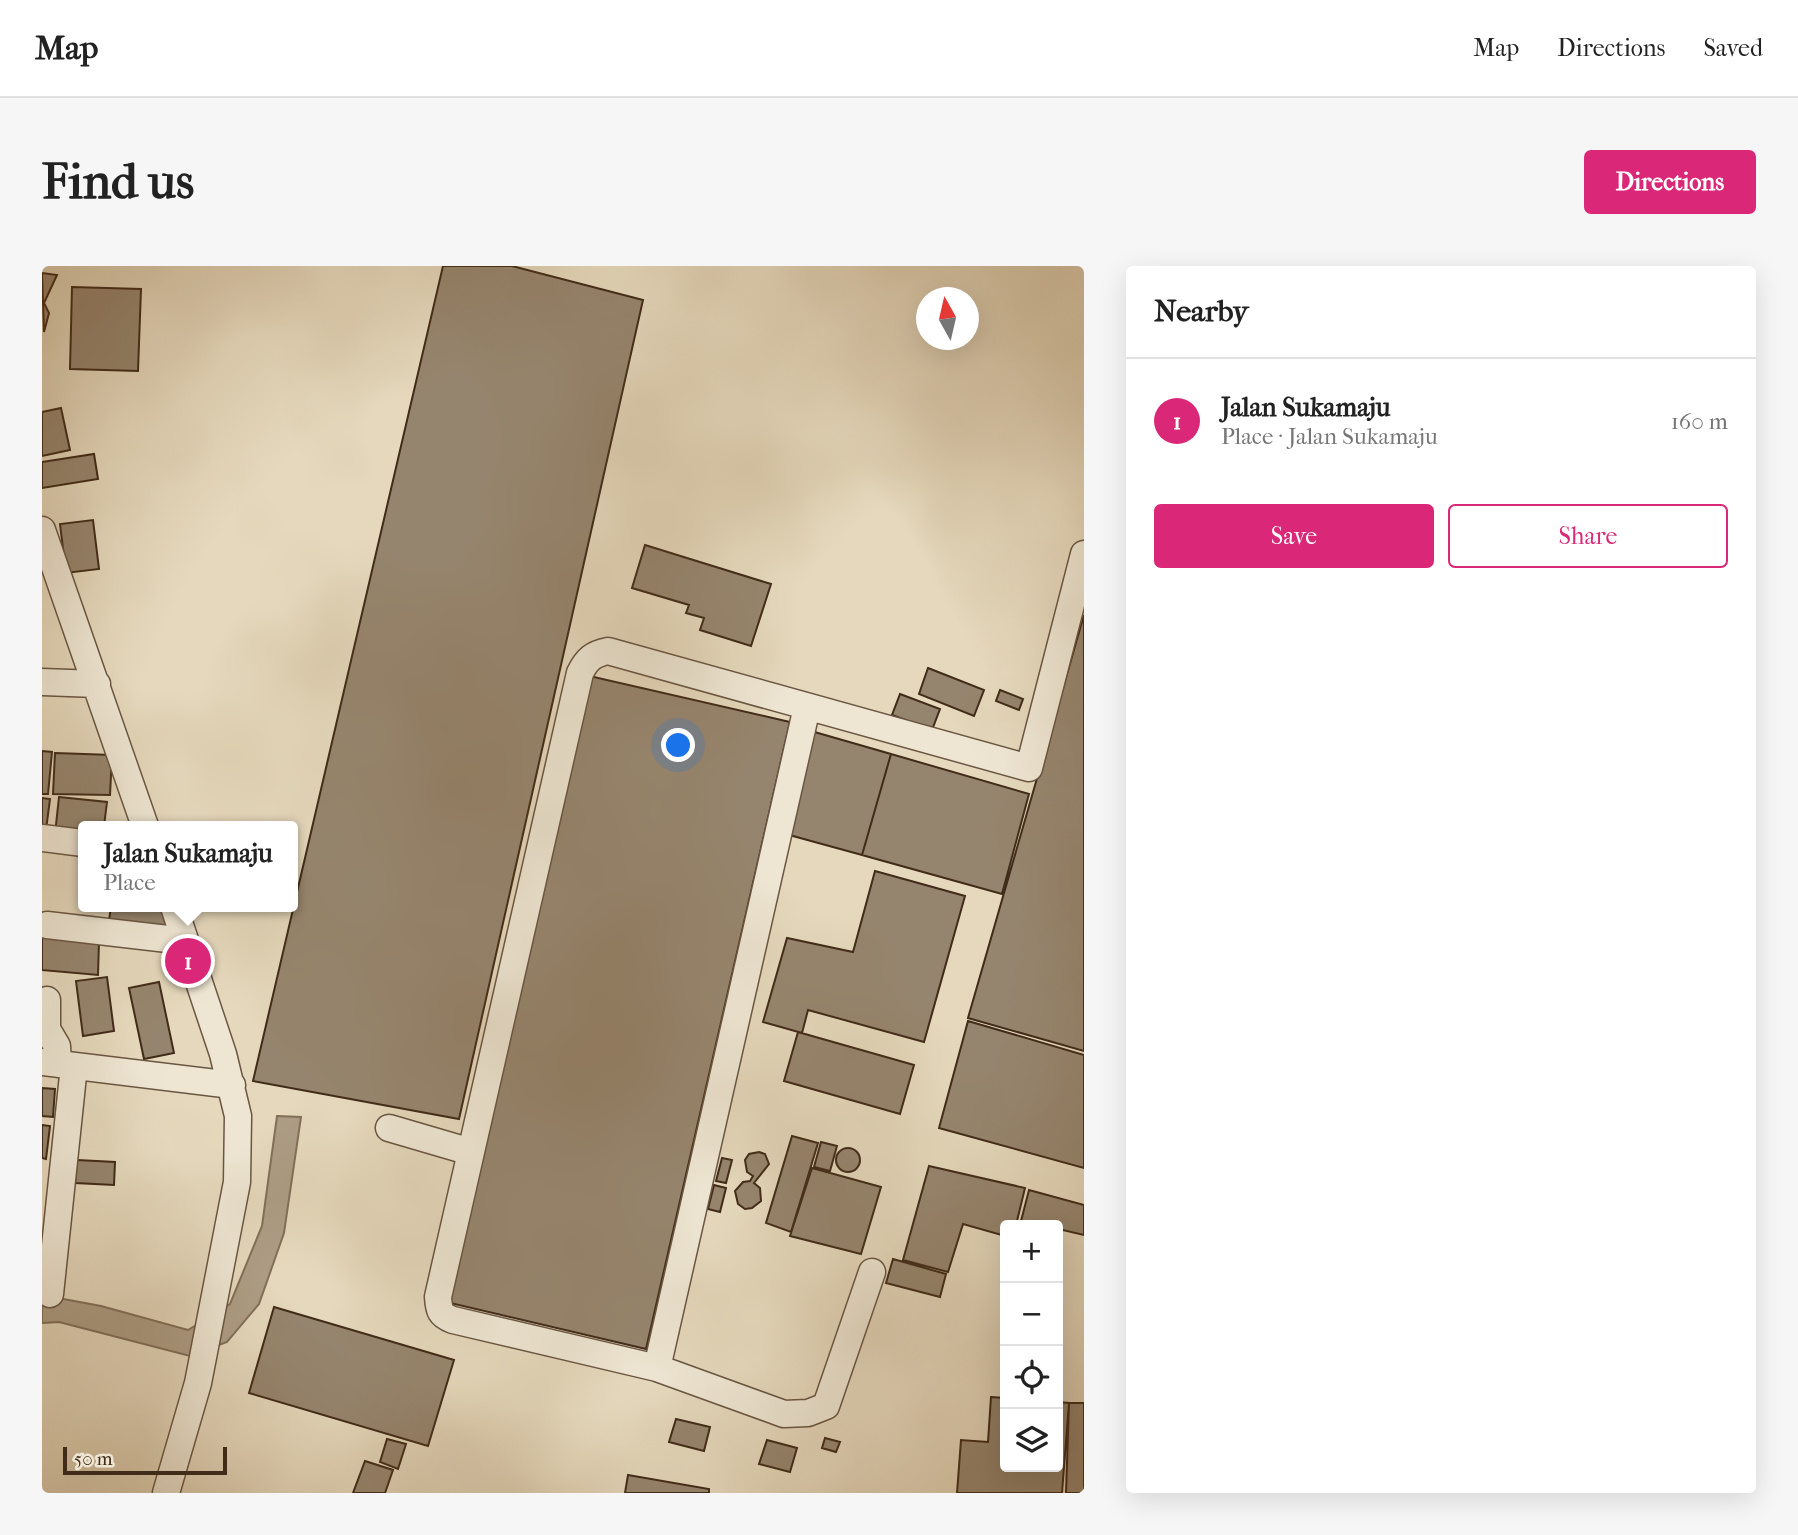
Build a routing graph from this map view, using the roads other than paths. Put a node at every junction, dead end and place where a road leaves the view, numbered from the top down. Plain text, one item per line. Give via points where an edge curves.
1 (42, 530) edge
2 (1084, 554) edge
3 (50, 574) edge
4 (42, 682) edge
5 (97, 684) junction
6 (807, 707) junction
7 (143, 821) edge
8 (42, 838) edge
9 (78, 842) edge
10 (176, 912) edge
11 (47, 925) dead end
12 (185, 941) junction
13 (47, 1000) dead end
14 (58, 1064) edge
15 (232, 1086) junction
16 (389, 1128) dead end
17 (471, 1152) junction
18 (873, 1272) dead end
19 (50, 1294) dead end
20 (657, 1368) junction
21 (166, 1493) edge

1 - 3 street
2 - 6 street via 1029,768
3 - 5 street
4 - 5 street
5 - 7 street
6 - 17 street via 608,651 596,653 586,662
6 - 20 street
8 - 9 street
10 - 12 street
11 - 12 street
12 - 15 street
13 - 14 street via 47,1029 57,1046
14 - 15 street
14 - 19 street
15 - 21 street via 237,1182 201,1366
16 - 17 street
17 - 20 street via 438,1297 443,1316
18 - 20 street via 826,1406 808,1413 783,1414

